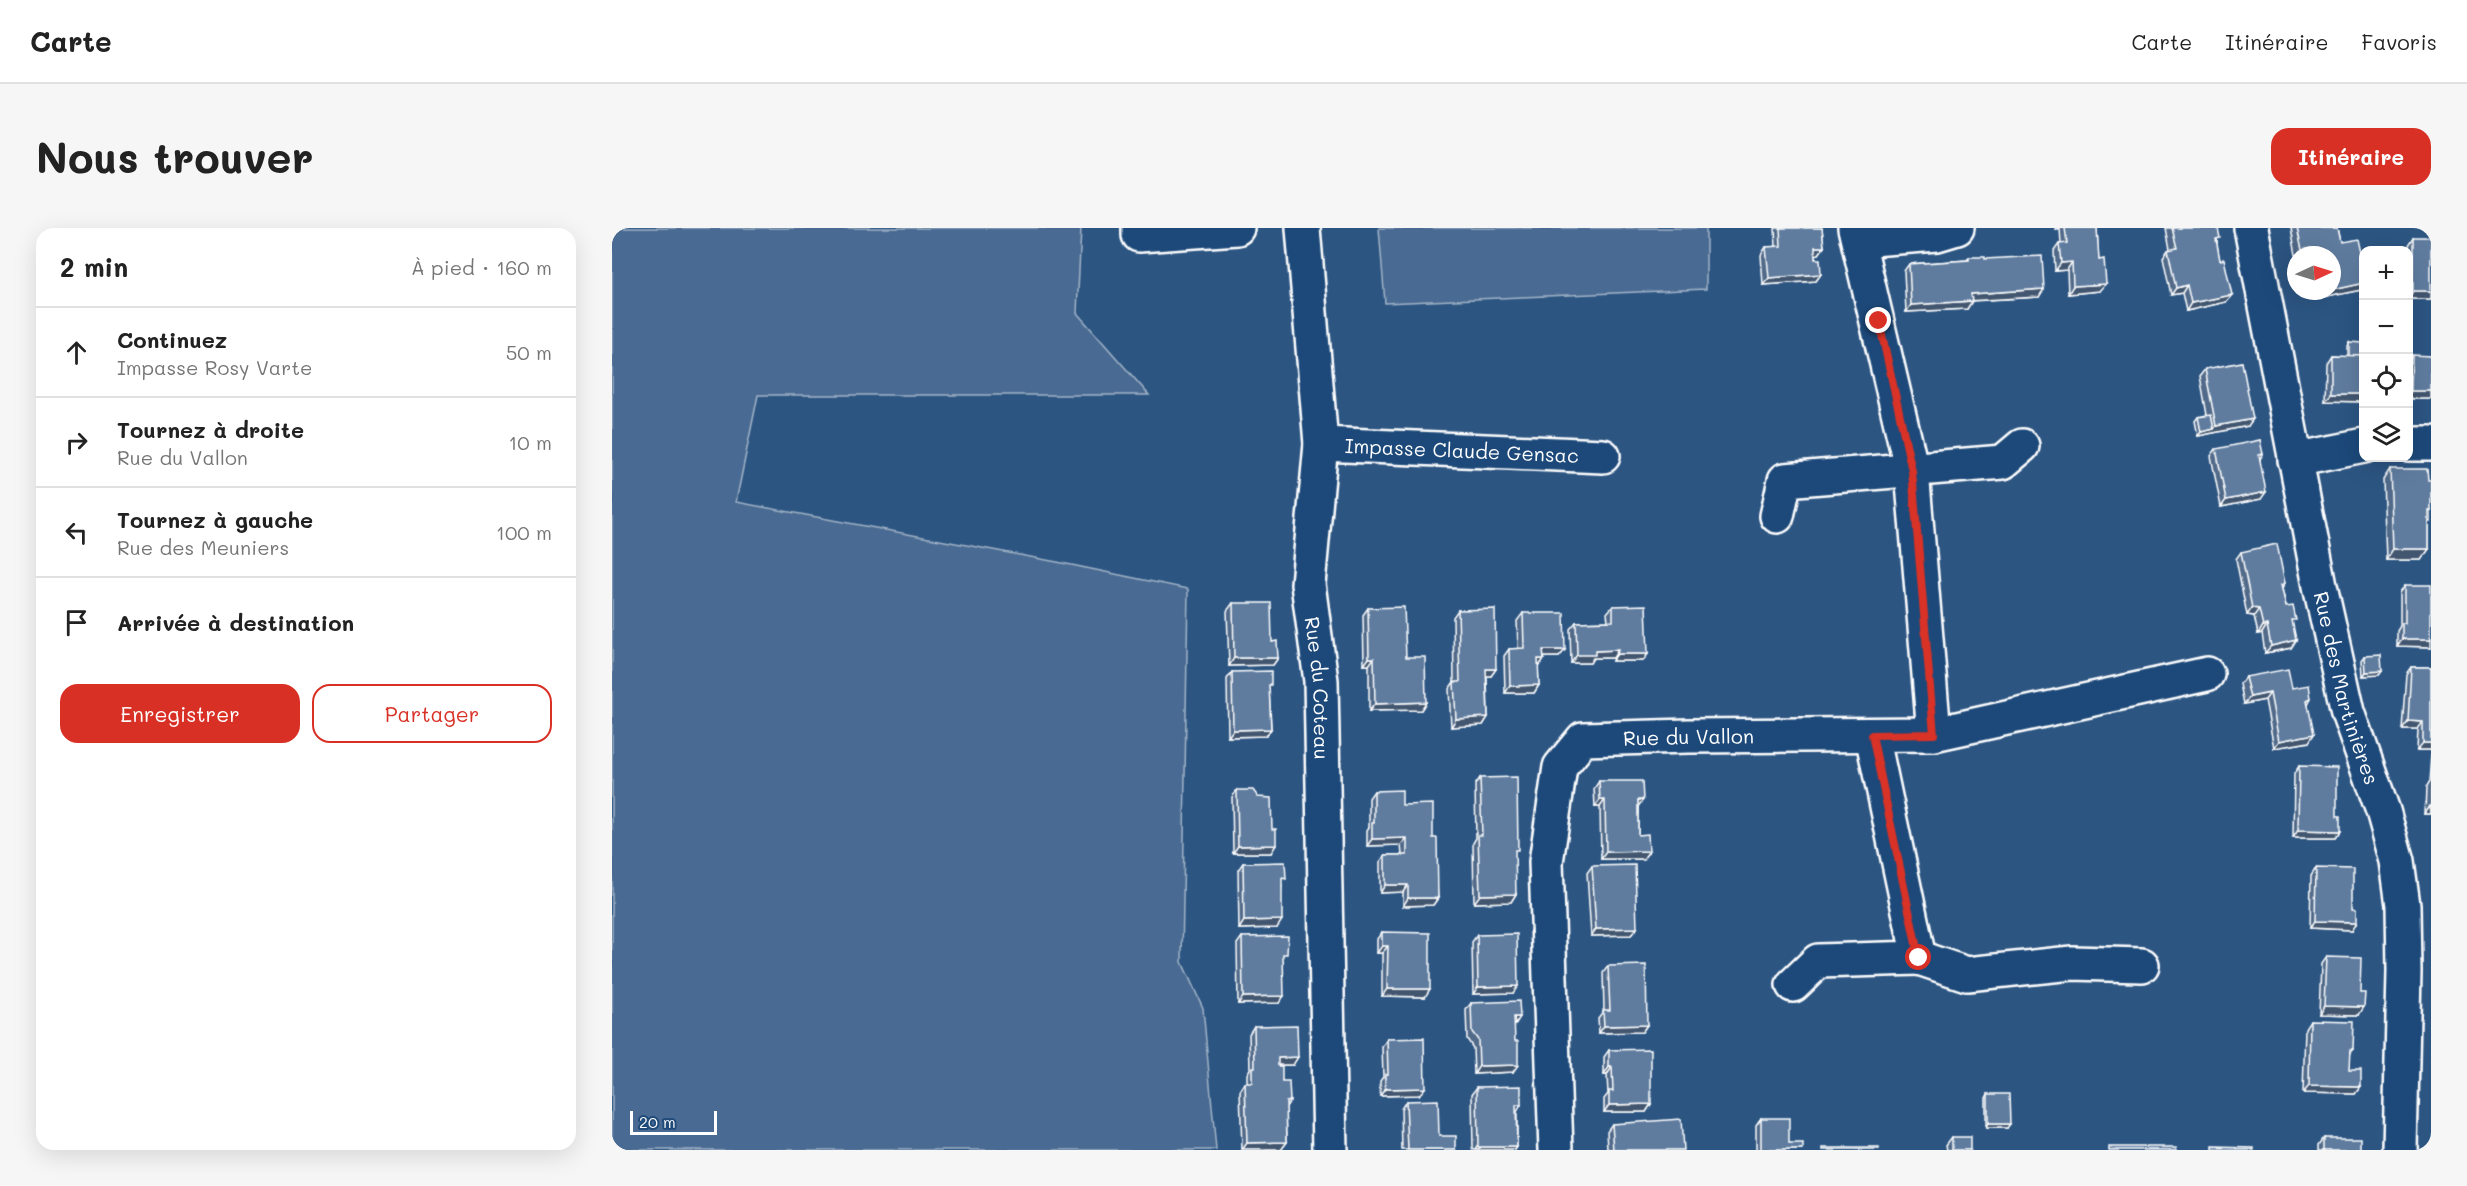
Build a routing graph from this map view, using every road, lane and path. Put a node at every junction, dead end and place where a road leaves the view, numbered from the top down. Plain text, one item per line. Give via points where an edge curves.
1 (1139, 228) edge
2 (1237, 228) edge
3 (1303, 228) edge
4 (1957, 228) edge
5 (2251, 228) edge
6 (1857, 234) edge
7 (1321, 444) junction
8 (2413, 444) edge
9 (2431, 444) edge
10 (2022, 446) dead end
11 (2359, 448) edge
12 (1603, 456) dead end
13 (2295, 460) junction
14 (1912, 471) junction
15 (1777, 516) dead end
16 (2207, 674) dead end
17 (1934, 734) junction
18 (1872, 735) junction
19 (1919, 958) junction
20 (2142, 965) dead end
21 (2417, 972) edge
22 (1793, 985) dead end
23 (1330, 1150) edge
24 (1556, 1150) edge
25 (2400, 1150) edge

1 - 2 street via 1139,235
3 - 7 street, Rue du Coteau
4 - 6 street via 1937,234
5 - 13 street, Rue des Martinières
6 - 14 street
7 - 12 street, Impasse Claude Gensac
7 - 23 street, Rue du Coteau via 1308,584 1321,681
8 - 9 street
10 - 14 street via 2003,462
11 - 13 street
13 - 21 street, Rue des Martinières via 2348,712 2397,861
14 - 15 street via 1785,480
14 - 17 street
16 - 17 street, Rue du Vallon
17 - 18 street, Rue du Vallon
18 - 19 street
18 - 24 street, Rue du Vallon via 1583,739 1560,767 1546,862
19 - 20 street via 1967,974 2072,963
19 - 22 street via 1818,961
21 - 25 street, Rue des Martinières

